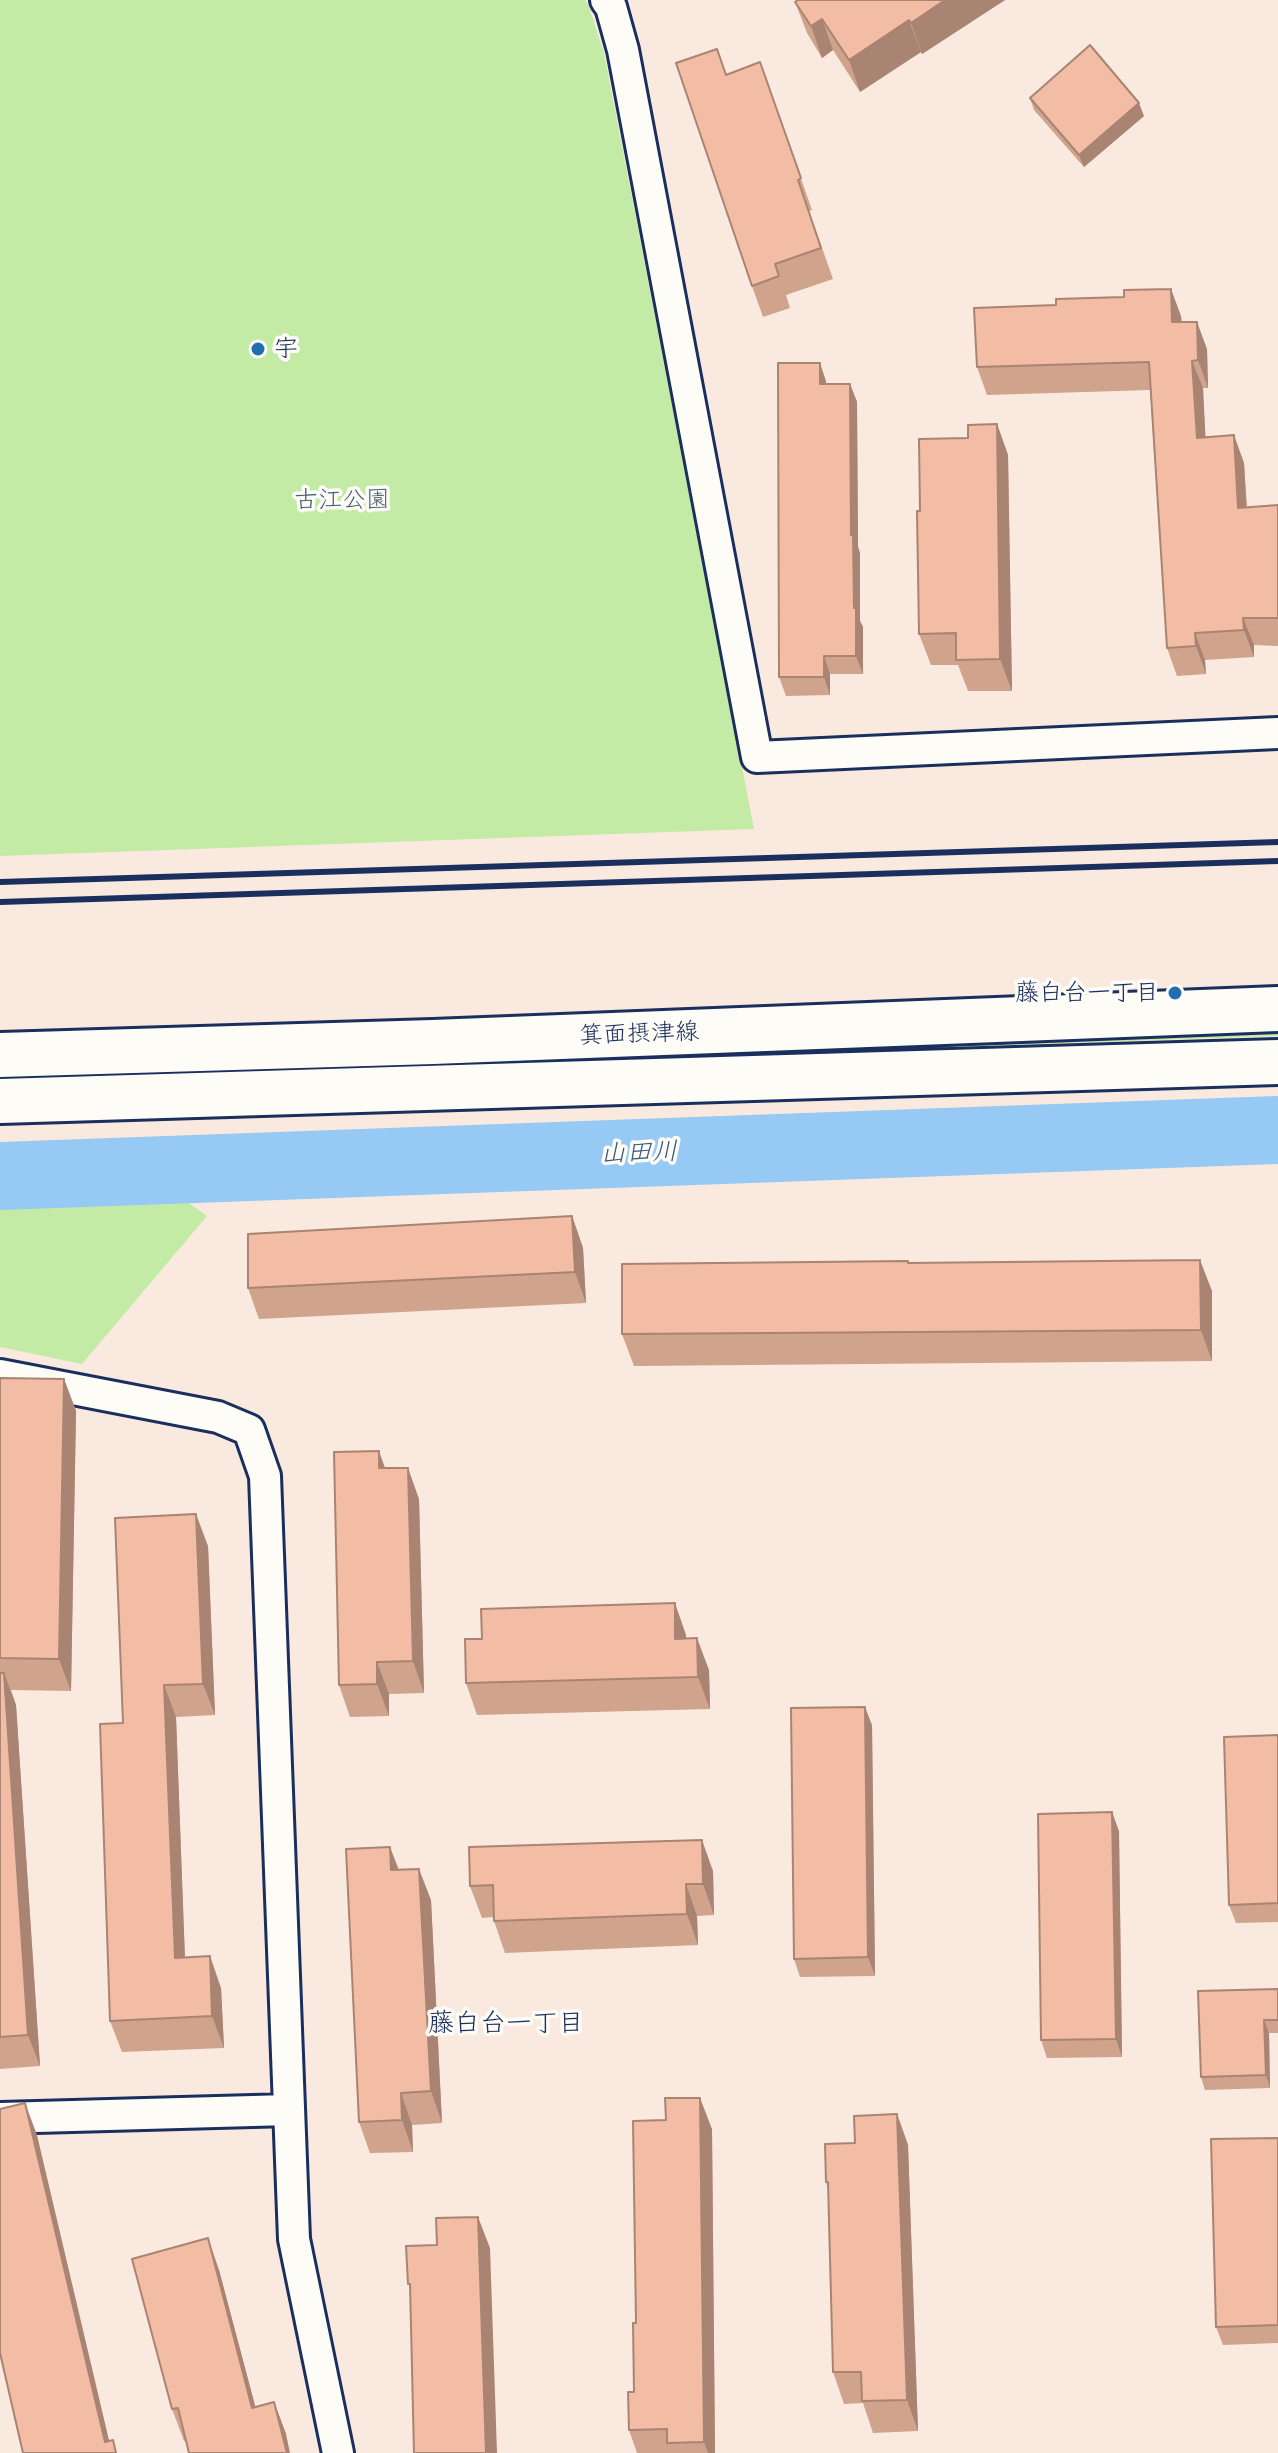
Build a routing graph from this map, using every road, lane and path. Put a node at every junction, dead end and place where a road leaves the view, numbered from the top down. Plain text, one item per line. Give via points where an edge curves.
1 (606, 0) edge
2 (1278, 733) edge
3 (1278, 1009) edge
4 (0, 1055) edge
5 (1278, 1062) edge
6 (0, 1101) edge
7 (0, 1375) edge
8 (289, 2110) junction
9 (0, 2118) edge
10 (338, 2453) edge

1 - 2 street via 623,50 757,757
3 - 4 main road, 箕面摂津線
5 - 6 main road, 箕面摂津線
7 - 8 street via 218,1417 249,1430 265,1476
8 - 9 street
8 - 10 street via 294,2239

